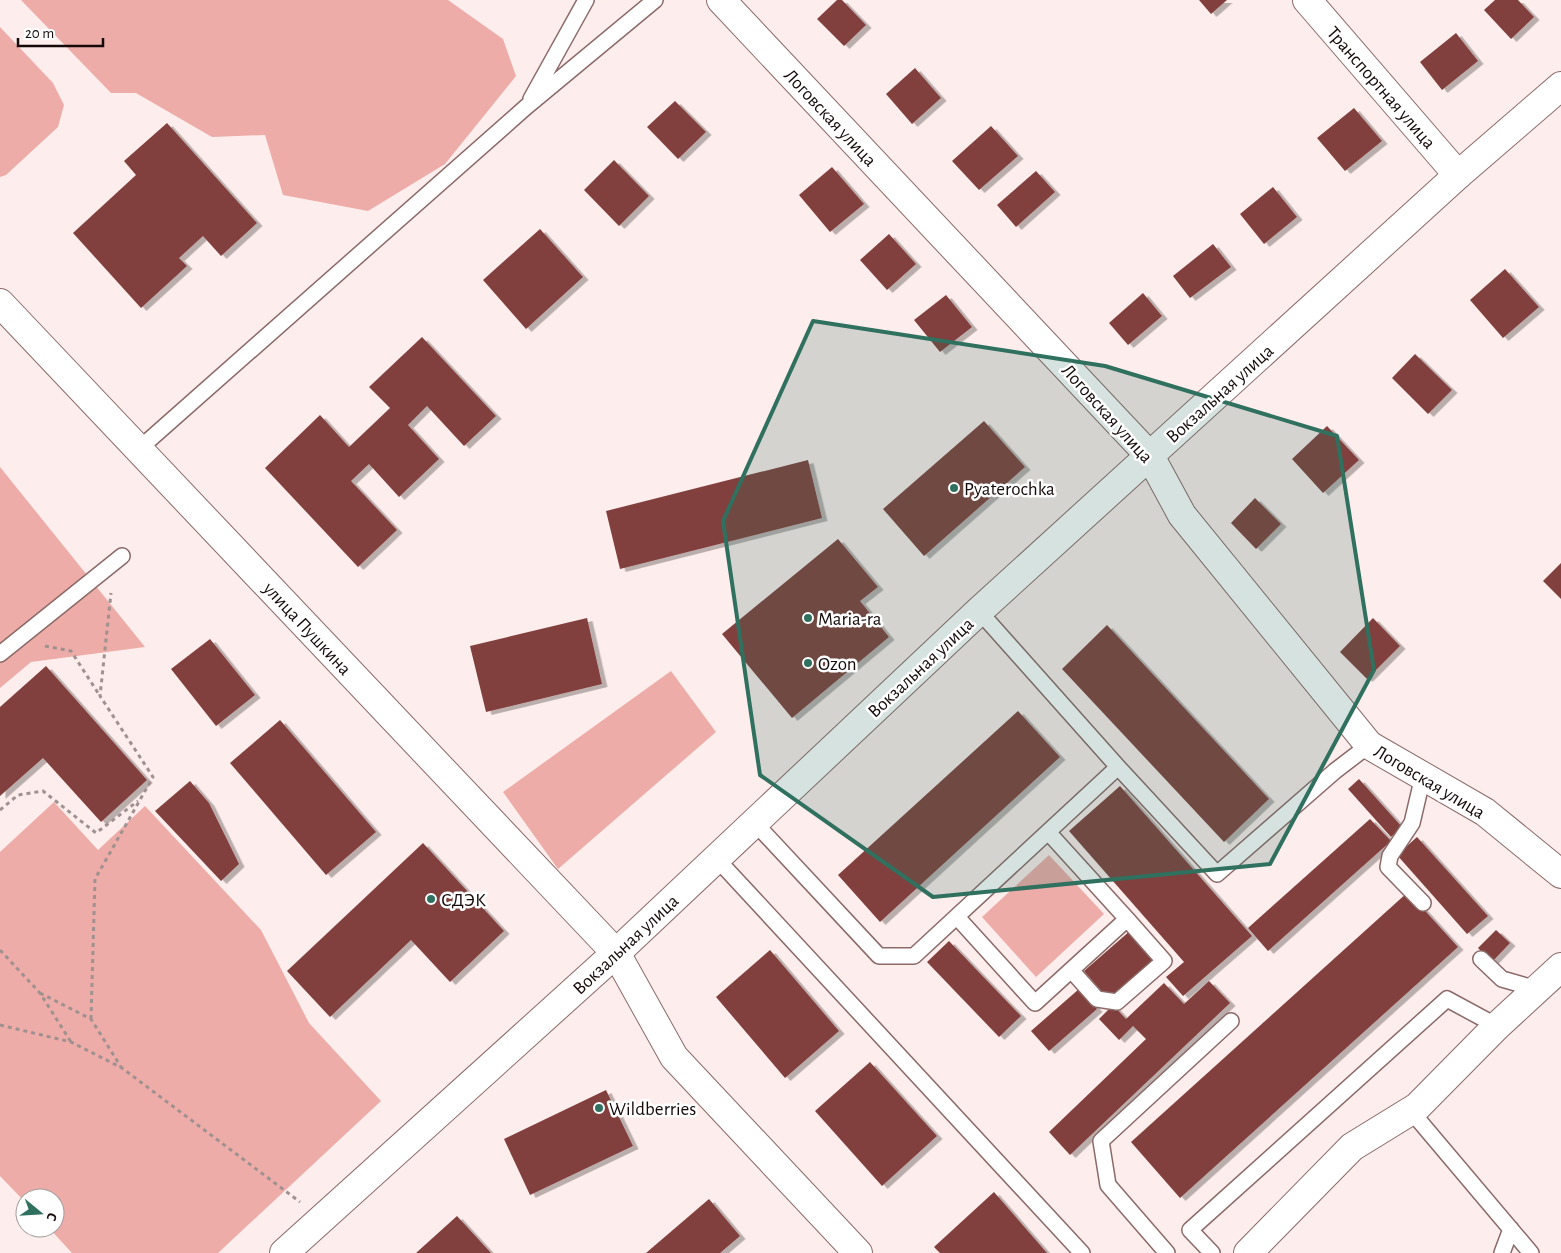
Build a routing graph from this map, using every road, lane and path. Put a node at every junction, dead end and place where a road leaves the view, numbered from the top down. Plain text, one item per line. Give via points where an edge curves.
1 (586, 0) edge
2 (655, 0) edge
3 (721, 0) edge
4 (1307, 0) edge
5 (1561, 86) edge
6 (526, 107) junction
7 (1458, 175) junction
8 (0, 302) edge
9 (139, 449) junction
10 (1150, 456) junction
11 (118, 559) joint
12 (979, 611) junction
13 (17, 640) junction
14 (0, 654) edge
15 (100, 696) junction
16 (1369, 745) junction
17 (1118, 767) junction
18 (1423, 776) junction
19 (140, 799) junction
20 (0, 810) edge
21 (754, 822) junction
22 (1048, 832) junction
23 (716, 858) junction
24 (1561, 874) edge
25 (1423, 903) dead end
26 (956, 917) junction
27 (1127, 919) junction
28 (0, 950) edge
29 (616, 953) junction
30 (1481, 959) dead end
31 (1561, 967) edge
32 (1071, 970) junction
33 (1537, 989) junction
34 (40, 993) junction
35 (91, 1018) junction
36 (1231, 1022) dead end
37 (0, 1025) edge
38 (1497, 1026) junction
39 (71, 1042) junction
40 (122, 1068) junction
41 (1411, 1111) junction
42 (322, 1219) junction
43 (1511, 1229) junction
44 (284, 1253) edge
45 (858, 1253) edge
46 (1082, 1253) edge
47 (1167, 1253) edge
48 (1212, 1253) edge
49 (1248, 1253) edge
50 (1502, 1253) edge
51 (1531, 1253) edge

1 - 6 lane
2 - 6 lane
3 - 10 street, Логовская улица
4 - 7 street, Транспортная улица
5 - 7 street, Вокзальная улица
6 - 9 lane
7 - 10 street, Вокзальная улица
8 - 9 street, улица Пушкина
9 - 29 street, улица Пушкина
10 - 12 street, Вокзальная улица
10 - 16 street, Логовская улица via 1182,515
11 - 13 lane
11 - 15 path
12 - 17 lane
12 - 21 street, Вокзальная улица
13 - 14 lane
13 - 15 path via 71,650
15 - 19 path via 153,777
16 - 17 lane via 1335,770 1217,874
16 - 18 street, Логовская улица
17 - 22 lane
18 - 24 street, Логовская улица via 1485,812
18 - 25 lane via 1412,823 1390,856 1388,867
19 - 20 path via 96,833 43,791 18,795
19 - 35 path via 95,879
21 - 23 street, Вокзальная улица
21 - 26 lane via 879,956 914,956
22 - 26 lane
22 - 27 lane
23 - 29 street, Вокзальная улица
23 - 46 lane
26 - 32 lane via 1035,1003
27 - 32 lane
27 - 32 lane via 1164,961 1116,1002 1097,999
28 - 34 path
29 - 42 street, Вокзальная улица
29 - 45 street, улица Пушкина via 674,1057
30 - 33 lane via 1502,979
31 - 33 street
33 - 38 street
34 - 35 path
34 - 39 path
35 - 40 path
36 - 47 lane via 1101,1141 1108,1184
37 - 39 path
38 - 41 street
38 - 48 lane via 1447,999 1190,1230
39 - 40 path
40 - 42 path
41 - 43 lane
41 - 49 street via 1352,1147
42 - 44 street, Вокзальная улица
43 - 50 lane
43 - 51 lane

